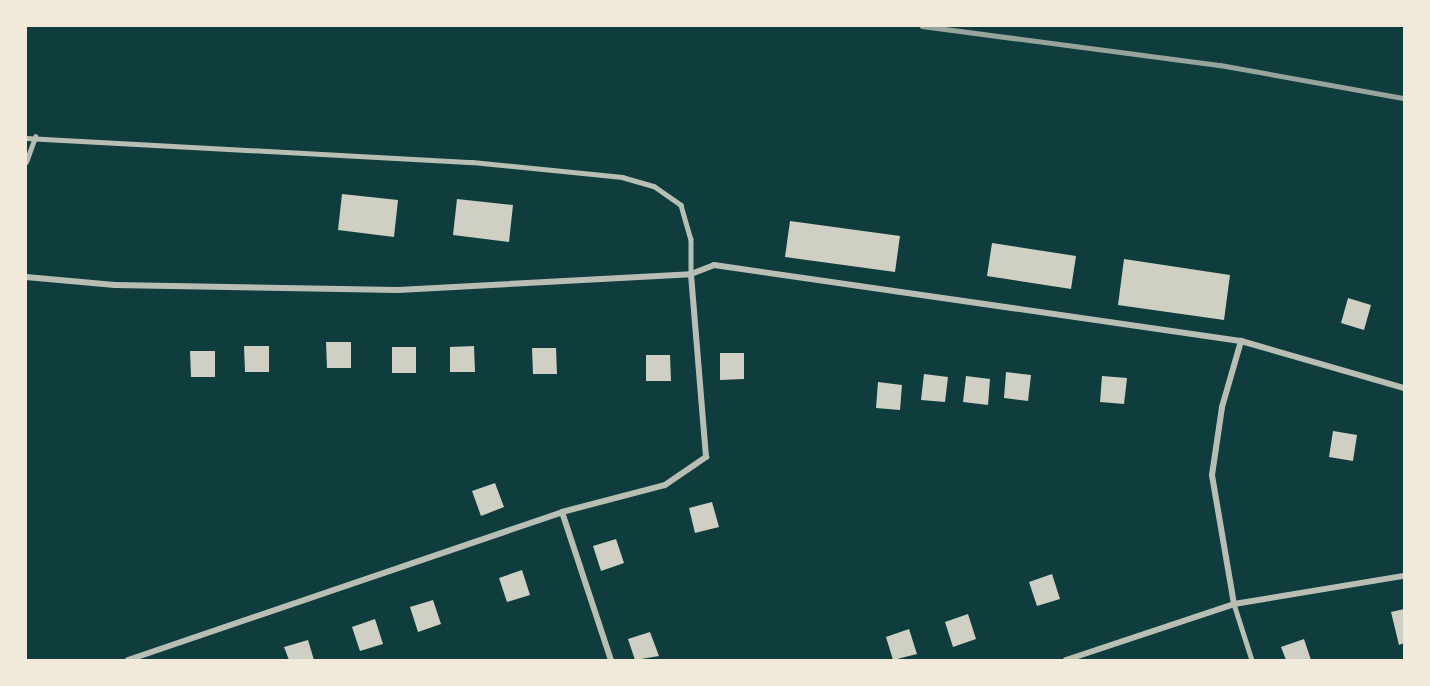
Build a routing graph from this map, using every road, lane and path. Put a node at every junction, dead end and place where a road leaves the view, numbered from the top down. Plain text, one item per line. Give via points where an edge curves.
1 (35, 137) junction
2 (26, 138) edge
3 (26, 162) edge
4 (691, 274) junction
5 (26, 277) edge
6 (1241, 341) junction
7 (1404, 388) edge
8 (562, 512) junction
9 (1404, 576) edge
10 (1234, 604) junction
11 (128, 660) edge
12 (611, 660) edge
13 (1066, 660) edge
14 (1252, 660) edge

1 - 2 lane
1 - 3 lane
1 - 4 lane via 472,162 622,177 654,186 681,205 691,239
4 - 5 street via 398,290 115,285
4 - 6 street via 714,265
4 - 8 street via 706,457 665,485
6 - 7 street
6 - 10 street via 1222,407 1212,476
8 - 11 street
8 - 12 street
9 - 10 street
10 - 13 street
10 - 14 lane

